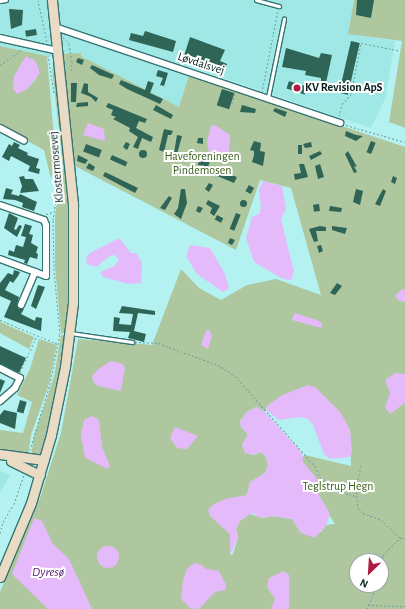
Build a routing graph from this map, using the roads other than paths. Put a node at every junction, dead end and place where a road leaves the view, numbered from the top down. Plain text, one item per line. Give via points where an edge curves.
1 (6, 0) edge
2 (52, 0) edge
3 (256, 0) edge
4 (0, 1) edge
5 (279, 6) road end
6 (284, 19) dead end
7 (56, 30) junction
8 (0, 38) edge
9 (58, 51) junction
10 (264, 96) junction
11 (340, 123) road end
12 (0, 128) edge
13 (24, 141) dead end
14 (0, 205) edge
15 (0, 259) edge
16 (35, 272) junction
17 (21, 305) dead end
18 (70, 333) junction
19 (132, 342) road end
20 (0, 368) edge
21 (0, 401) edge
22 (0, 456) edge
23 (44, 460) junction
24 (27, 464) junction
25 (40, 475) junction
26 (0, 577) edge

1 - 4 lane
2 - 7 main road, Klostermosevej
3 - 5 lane
6 - 10 lane
7 - 9 main road, Klostermosevej
7 - 10 street, Løvdalsvej
8 - 9 street
9 - 18 main road, Klostermosevej via 73,204 74,255
10 - 11 street, Løvdalsvej
12 - 13 street
14 - 16 street via 17,208 44,220 46,276
15 - 16 street
16 - 17 street
18 - 19 lane
18 - 23 main road, Klostermosevej via 58,407
20 - 21 street via 18,377 20,382
22 - 24 main road
23 - 24 main road
23 - 25 main road, Klostermosevej
24 - 25 main road
25 - 26 main road, Klostermosevej

